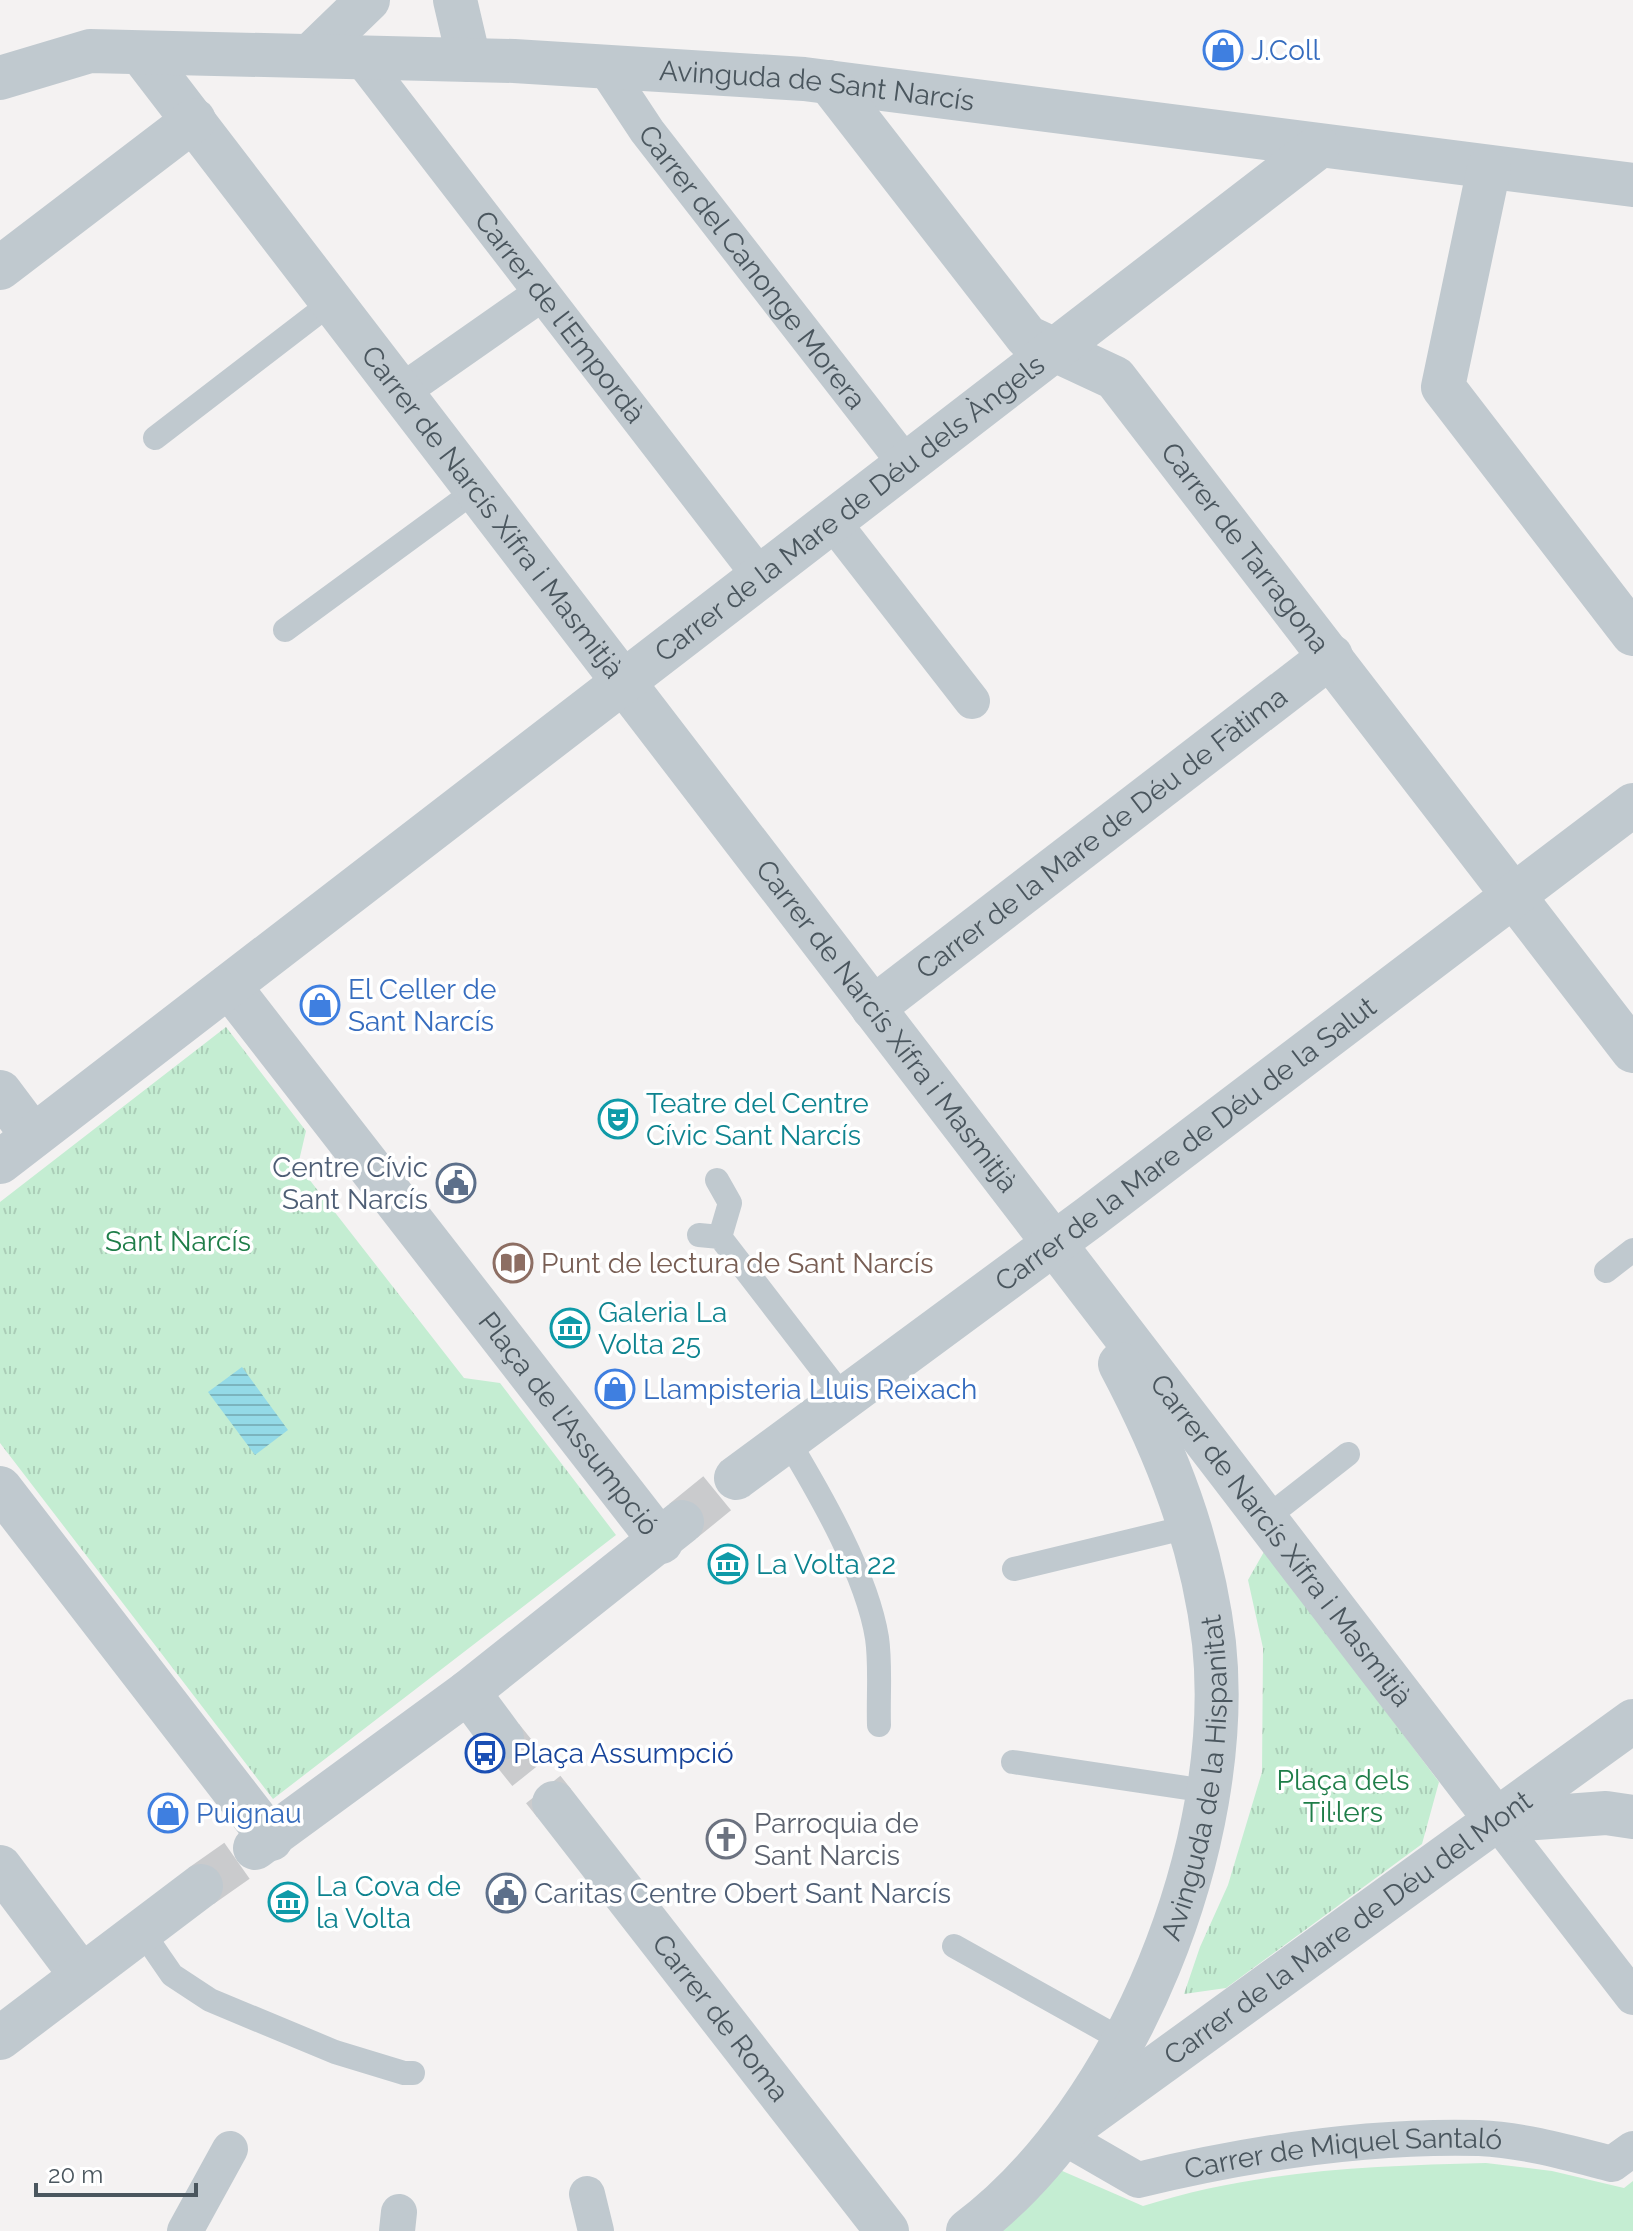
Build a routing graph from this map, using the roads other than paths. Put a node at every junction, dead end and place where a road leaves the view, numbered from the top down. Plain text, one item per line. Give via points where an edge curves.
1 (368, 0) edge
2 (455, 0) edge
3 (141, 53) junction
4 (310, 56) junction
5 (360, 57) junction
6 (469, 60) junction
7 (604, 66) junction
8 (0, 78) edge
9 (829, 82) junction
10 (194, 120) junction
11 (1318, 147) junction
12 (1489, 168) junction
13 (1625, 193) edge
14 (0, 268) edge
15 (541, 294) junction
16 (332, 302) junction
17 (1056, 348) junction
18 (401, 392) junction
19 (155, 438) dead end
20 (906, 464) junction
21 (476, 490) junction
22 (832, 521) junction
23 (760, 576) junction
24 (285, 630) dead end
25 (1633, 634) edge
26 (1331, 656) junction
27 (624, 681) junction
28 (972, 701) dead end
29 (1633, 805) edge
30 (1515, 896) junction
31 (229, 986) junction
32 (873, 1008) junction
33 (1633, 1051) edge
34 (0, 1092) edge
35 (17, 1149) edge
36 (717, 1180) dead end
37 (1053, 1242) junction
38 (1633, 1250) edge
39 (1606, 1271) dead end
40 (844, 1398) junction
41 (787, 1439) junction
42 (1348, 1454) dead end
43 (736, 1478) tunnel mouth
44 (0, 1488) edge
45 (1265, 1519) junction
46 (1192, 1526) junction
47 (1014, 1569) dead end
48 (468, 1692) junction
49 (1633, 1721) edge
50 (879, 1725) dead end
51 (502, 1738) tunnel mouth
52 (1013, 1762) dead end
53 (1207, 1791) junction
54 (554, 1803) tunnel mouth
55 (1633, 1817) edge
56 (1497, 1821) junction
57 (0, 1867) edge
58 (201, 1886) tunnel mouth
59 (141, 1930) junction
60 (954, 1946) dead end
61 (81, 1975) junction
62 (1633, 1997) edge
63 (0, 2038) edge
64 (1124, 2041) junction
65 (413, 2073) dead end
66 (1060, 2135) junction
67 (230, 2149) dead end
68 (1633, 2149) edge
69 (587, 2194) dead end
70 (185, 2231) edge
71 (596, 2231) edge
72 (887, 2231) edge
73 (968, 2231) edge

1 - 4 street
2 - 6 street
3 - 4 street, Avinguda de Sant Narcís
3 - 8 street, Avinguda de Sant Narcís via 90,51
3 - 10 street, Carrer de Narcís Xifra i Masmitjà
4 - 5 street, Avinguda de Sant Narcís
5 - 6 street, Avinguda de Sant Narcís
5 - 15 street, Carrer de l'Empordà
6 - 7 street, Avinguda de Sant Narcís
7 - 9 street, Avinguda de Sant Narcís
7 - 20 street, Carrer del Canonge Morera via 647,131
9 - 11 street, Avinguda de Sant Narcís
9 - 17 street, Carrer de Tarragona via 1027,337
10 - 14 street
10 - 16 street, Carrer de Narcís Xifra i Masmitjà
11 - 12 street, Avinguda de Sant Narcís
11 - 17 street, Carrer de la Mare de Déu dels Àngels
12 - 13 street, Avinguda de Sant Narcís
12 - 25 street via 1443,387
15 - 18 street
15 - 23 street, Carrer de l'Empordà
16 - 18 street, Carrer de Narcís Xifra i Masmitjà
16 - 19 lane
17 - 20 street, Carrer de la Mare de Déu dels Àngels
17 - 26 street, Carrer de Tarragona via 1115,378
18 - 21 street, Carrer de Narcís Xifra i Masmitjà
20 - 22 street, Carrer de la Mare de Déu dels Àngels
21 - 24 lane
21 - 27 street, Carrer de Narcís Xifra i Masmitjà
22 - 23 street, Carrer de la Mare de Déu dels Àngels
22 - 28 street
23 - 27 street, Carrer de la Mare de Déu dels Àngels
26 - 30 street, Carrer de Tarragona
26 - 32 street, Carrer de la Mare de Déu de Fàtima
27 - 31 street, Carrer de la Mare de Déu dels Àngels
27 - 32 street, Carrer de Narcís Xifra i Masmitjà
29 - 30 street, Carrer de la Mare de Déu de la Salut
30 - 33 street, Carrer de Tarragona
30 - 37 street, Carrer de la Mare de Déu de la Salut
31 - 35 street
31 - 48 street, Plaça de l'Assumpció via 672,1532
32 - 37 street, Carrer de Narcís Xifra i Masmitjà
34 - 35 street
36 - 40 lane via 730,1203 710,1236
37 - 40 street, Carrer de la Mare de Déu de la Salut
37 - 45 street, Carrer de Narcís Xifra i Masmitjà
37 - 46 street, Avinguda de la Hispanitat via 1158,1436
38 - 39 lane
40 - 41 street, Carrer de la Mare de Déu de la Salut
41 - 43 street, Carrer de la Mare de Déu de la Salut
41 - 50 lane via 825,1502 877,1637
42 - 45 lane
44 - 48 street, Plaça de l'Assumpció via 263,1844
45 - 56 street, Carrer de Narcís Xifra i Masmitjà
46 - 47 lane
46 - 53 street, Avinguda de la Hispanitat via 1214,1646
48 - 51 street
49 - 56 street, Carrer de la Mare de Déu del Mont
52 - 53 lane
53 - 64 street, Avinguda de la Hispanitat via 1172,1934
54 - 72 street, Carrer de Roma
55 - 56 street via 1606,1813
56 - 62 street, Carrer de Narcís Xifra i Masmitjà
56 - 66 street, Carrer de la Mare de Déu del Mont
57 - 61 street
58 - 59 street
59 - 61 street
59 - 65 lane via 172,1975 210,2000 335,2052
60 - 64 lane
61 - 63 street
64 - 66 street, Avinguda de la Hispanitat
66 - 68 street, Carrer de Miquel Santaló via 1138,2180 1258,2153 1338,2144 1481,2138 1612,2164
66 - 73 street, Avinguda de la Hispanitat
67 - 70 street
69 - 71 street

